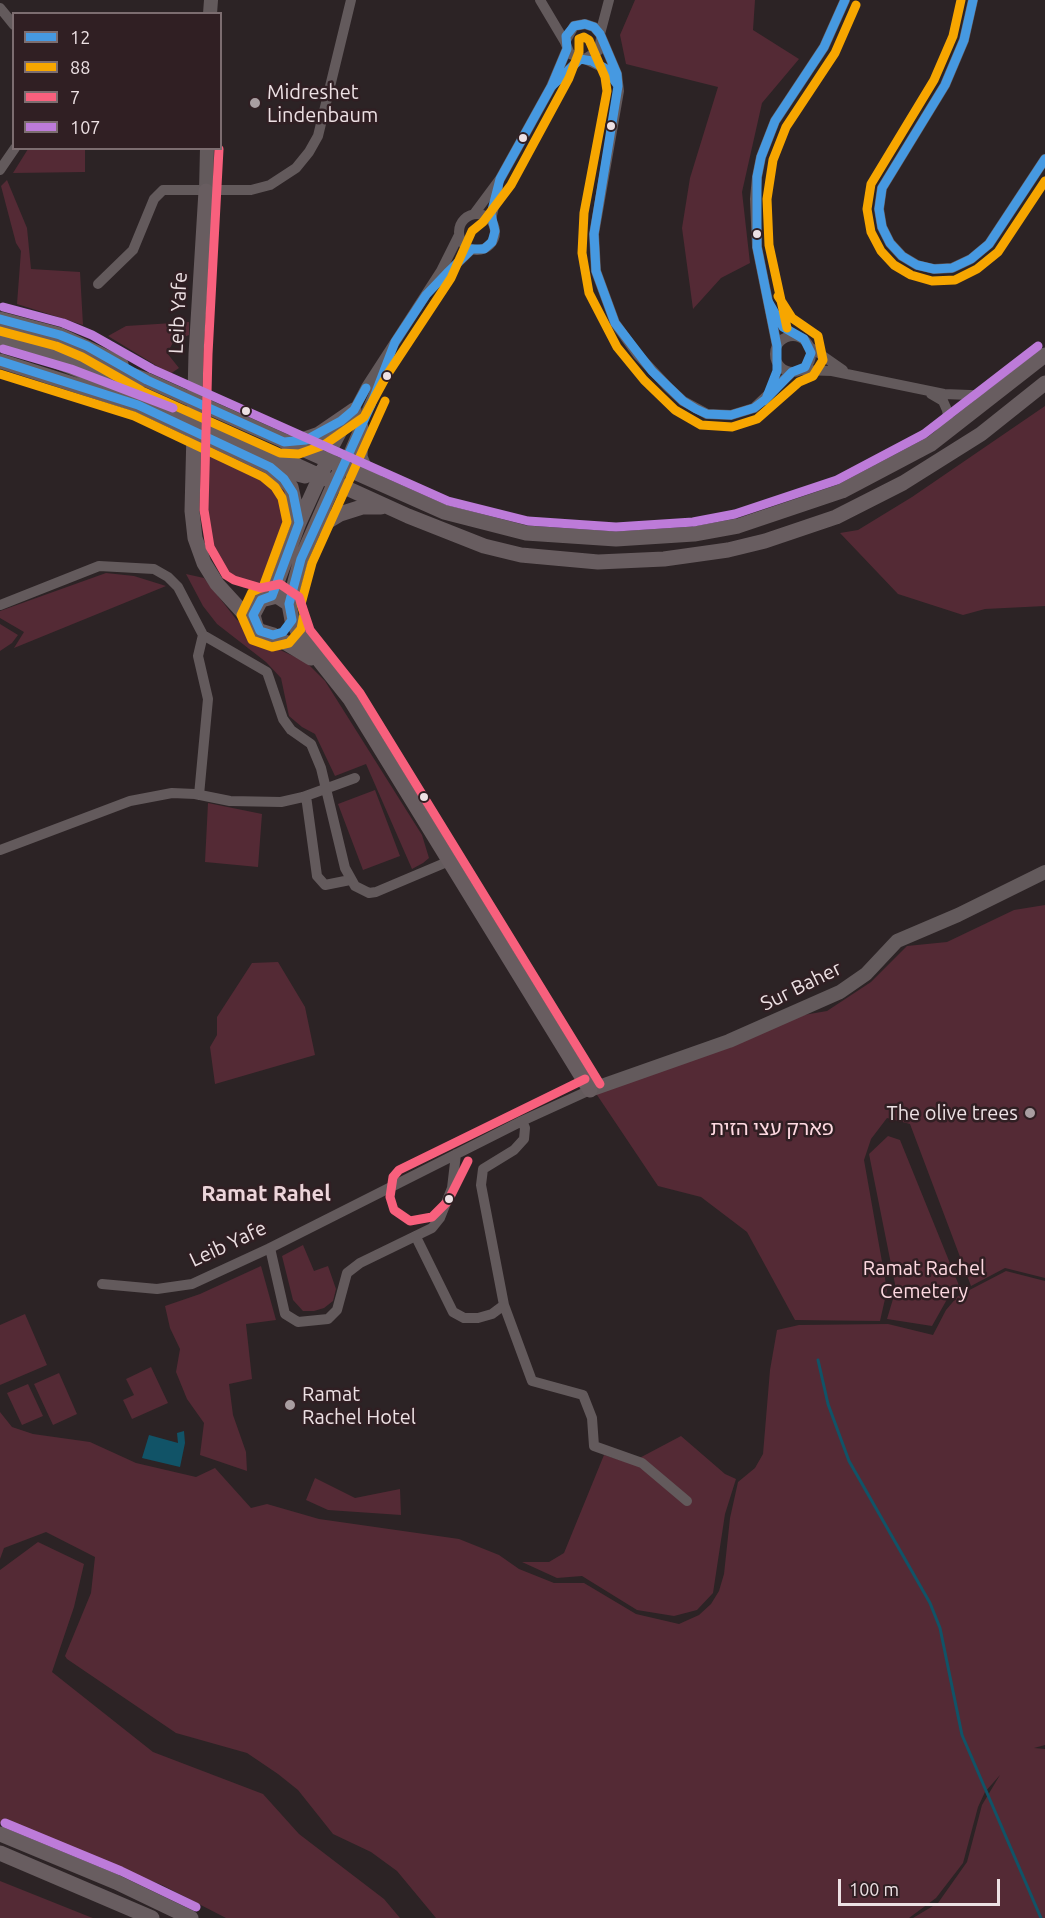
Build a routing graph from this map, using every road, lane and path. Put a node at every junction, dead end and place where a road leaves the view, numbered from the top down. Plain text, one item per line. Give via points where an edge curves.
1 (351, 0) edge
2 (609, 0) edge
3 (845, 0) edge
4 (973, 0) edge
5 (543, 4) edge
6 (0, 8) edge
7 (12, 23) edge
8 (588, 24) junction
9 (575, 26) junction
10 (600, 36) junction
11 (566, 45) junction
12 (582, 59) junction
13 (618, 86) junction
14 (551, 87) junction
15 (14, 150) edge
16 (207, 150) edge
17 (1045, 159) edge
18 (0, 170) edge
19 (500, 179) junction
20 (206, 191) junction
21 (474, 214) junction
22 (491, 220) junction
23 (459, 235) junction
24 (472, 249) junction
25 (98, 284) dead end
26 (426, 295) junction
27 (768, 302) junction
28 (0, 319) edge
29 (0, 331) edge
30 (794, 335) junction
31 (395, 342) junction
32 (0, 343) edge
33 (777, 345) junction
34 (810, 347) junction
35 (1045, 355) edge
36 (0, 360) edge
37 (777, 362) junction
38 (796, 371) junction
39 (857, 376) junction
40 (147, 380) junction
41 (1045, 383) edge
42 (926, 391) junction
43 (996, 396) junction
44 (766, 399) junction
45 (354, 410) junction
46 (361, 427) junction
47 (939, 438) junction
48 (284, 442) junction
49 (327, 461) junction
50 (270, 467) junction
51 (342, 468) junction
52 (328, 480) junction
53 (381, 485) junction
54 (389, 507) junction
55 (299, 523) junction
56 (313, 531) junction
57 (217, 584) junction
58 (266, 598) junction
59 (0, 605) edge
60 (290, 612) junction
61 (256, 626) junction
62 (203, 635) junction
63 (273, 635) junction
64 (322, 668) junction
65 (355, 778) dead end
66 (325, 789) junction
67 (199, 795) junction
68 (306, 796) junction
69 (0, 850) edge
70 (447, 862) junction
71 (1045, 872) edge
72 (350, 880) junction
73 (590, 1090) junction
74 (522, 1121) junction
75 (456, 1154) junction
76 (416, 1237) junction
77 (270, 1248) junction
78 (102, 1284) dead end
79 (504, 1305) junction
80 (687, 1501) dead end
81 (0, 1834) edge
82 (0, 1853) edge
83 (152, 1918) edge
84 (191, 1918) edge

1 - 20 street via 318,136 309,152 296,168 270,185 251,190
2 - 8 street
2 - 10 street
3 - 27 street via 824,47 775,121 761,157 755,222
4 - 17 street via 964,40 945,85 882,188 882,227 890,243 917,265 952,268 971,260 989,244
5 - 9 street
5 - 11 street
6 - 7 street
8 - 9 street
8 - 10 street
9 - 11 street via 569,30
10 - 12 street via 596,54
10 - 13 street via 617,74
11 - 12 street
11 - 14 street
12 - 13 street via 606,69
12 - 14 street
13 - 44 street via 594,234 596,271 607,306 638,355 696,409 713,415 731,415 754,408
14 - 19 street
15 - 18 street
16 - 20 street, Leib Yafe
19 - 21 street
19 - 22 street
20 - 25 street via 163,190 154,199 134,250
20 - 57 main road, Leib Yafe via 196,354 192,519 204,563
21 - 22 street
21 - 23 street via 464,219
22 - 24 street via 495,231 492,242 484,249
23 - 24 street
23 - 26 street
24 - 26 street
26 - 31 street
27 - 30 street via 783,327
27 - 33 street
28 - 40 main road via 87,346
29 - 40 main road
30 - 33 street
30 - 34 street
31 - 45 street
31 - 46 street
32 - 52 main road via 142,395
33 - 37 street
34 - 38 street via 811,358
34 - 39 street via 835,366
35 - 43 main road
36 - 50 main road via 138,405
37 - 38 street
37 - 44 street via 774,384
38 - 39 street
38 - 44 street
39 - 42 street
40 - 48 main road
41 - 54 main road via 981,434 870,502 798,530 728,550 625,562 550,559 484,546
42 - 43 street
42 - 47 street via 947,410
43 - 47 main road
45 - 48 main road via 319,434
45 - 49 street
46 - 51 street
46 - 53 main road via 362,463
47 - 53 main road via 872,478 800,507 738,526 658,537 616,539 526,533 444,512
48 - 49 main road
49 - 51 main road
49 - 52 main road
50 - 52 main road
50 - 55 main road via 291,487
51 - 52 main road
51 - 53 main road
52 - 54 main road
52 - 55 main road
52 - 56 main road
54 - 56 main road via 350,510
55 - 58 main road
56 - 60 main road via 294,580
57 - 58 main road via 237,594
57 - 61 main road, Leib Yafe
58 - 60 main road via 281,598
58 - 61 main road via 254,609
59 - 62 street via 99,566 154,569 178,587
60 - 63 main road via 287,629
60 - 64 main road
61 - 63 main road
62 - 66 street via 267,672 283,719 311,744
62 - 67 street via 198,657 208,699
63 - 64 main road
64 - 70 main road via 350,699
65 - 66 street
66 - 68 street
66 - 72 street
67 - 68 street via 249,803
67 - 69 street via 172,793 130,801
68 - 72 street via 317,876 325,885
70 - 72 street via 376,892 363,891
70 - 73 main road
71 - 73 street, Sur Baher via 897,941 866,974 840,992 729,1041
73 - 74 street, Leib Yafe
74 - 75 street, Leib Yafe
74 - 79 street via 524,1139 483,1169 481,1185
75 - 76 street via 448,1203 432,1228
75 - 77 street, Leib Yafe
76 - 77 street via 347,1273 337,1310 328,1318 313,1322 298,1322 285,1314
76 - 79 street via 453,1312 464,1318 478,1318
77 - 78 street, Leib Yafe via 177,1288 157,1290
79 - 80 street via 532,1381 584,1395 592,1418 594,1446 642,1463
81 - 84 main road
82 - 83 main road

